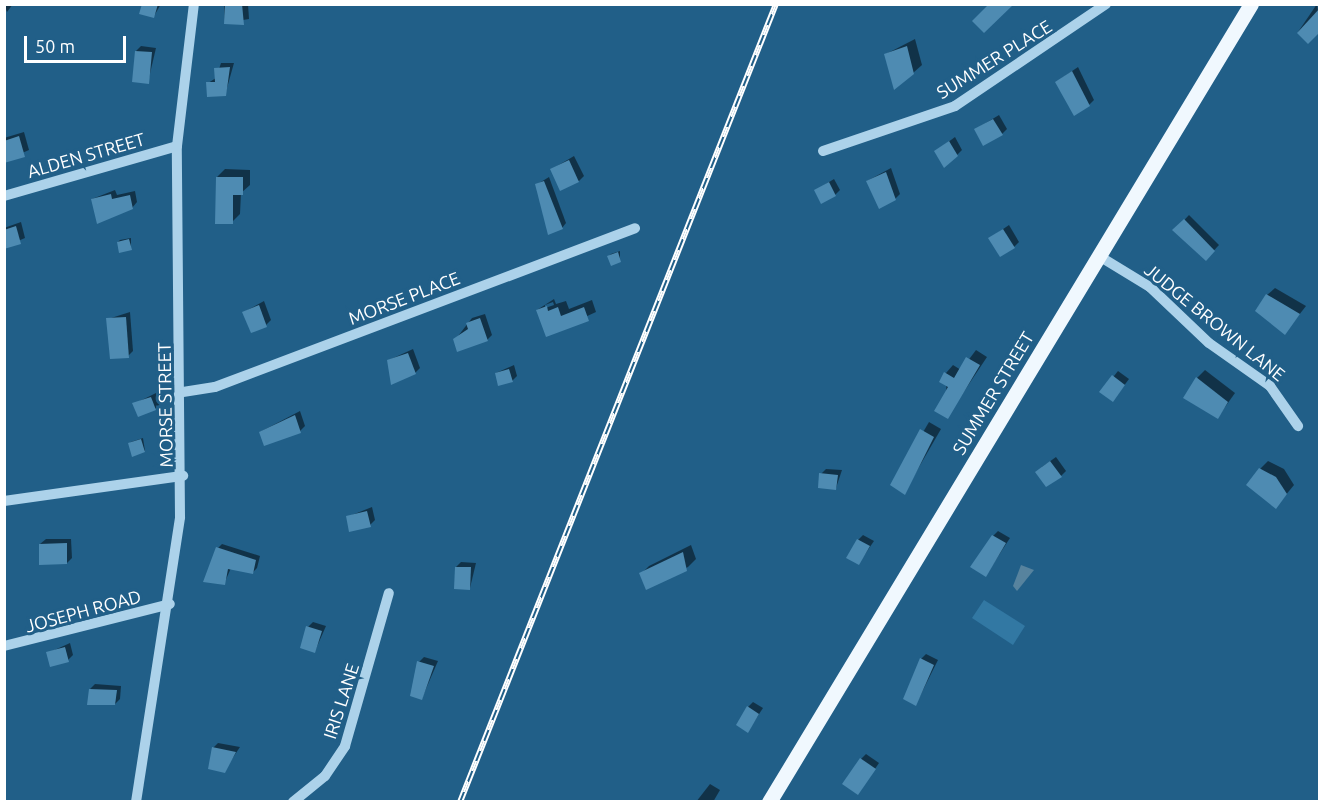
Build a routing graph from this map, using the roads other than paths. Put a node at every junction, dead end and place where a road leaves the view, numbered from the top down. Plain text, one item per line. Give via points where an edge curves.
1 (194, 4) edge
2 (1106, 4) edge
3 (1251, 4) edge
4 (177, 146) junction
5 (823, 151) dead end
6 (4, 196) edge
7 (635, 228) dead end
8 (1099, 256) junction
9 (183, 392) junction
10 (1298, 426) dead end
11 (183, 476) junction
12 (4, 501) edge
13 (389, 593) dead end
14 (170, 604) junction
15 (4, 646) edge
16 (136, 801) edge
17 (293, 801) edge
18 (769, 801) edge

1 - 4 street, MORSE STREET
2 - 5 street, SUMMER PLACE via 956,106
3 - 8 main road, SUMMER STREET
4 - 6 street, ALDEN STREET
4 - 9 street, MORSE STREET
7 - 9 street, MORSE PLACE via 215,387
8 - 10 street, JUDGE BROWN LANE via 1150,286 1209,343 1270,386
8 - 18 main road, SUMMER STREET
9 - 11 street, MORSE STREET
11 - 12 street
11 - 14 street, MORSE STREET
13 - 17 street, IRIS LANE via 345,746 325,776
14 - 15 street, JOSEPH ROAD
14 - 16 street, MORSE STREET

